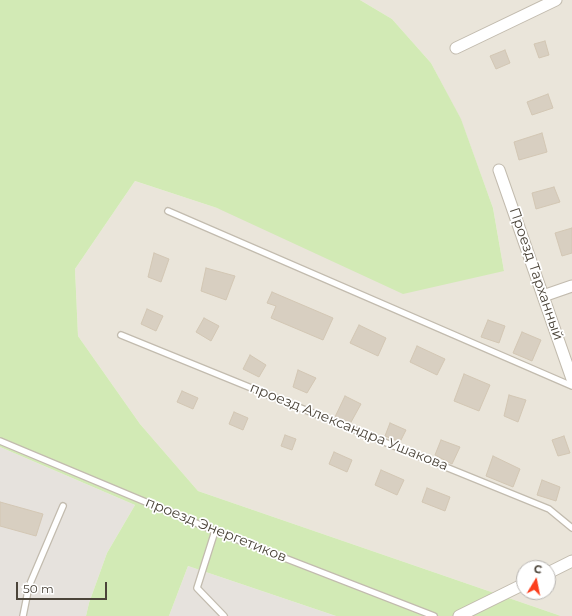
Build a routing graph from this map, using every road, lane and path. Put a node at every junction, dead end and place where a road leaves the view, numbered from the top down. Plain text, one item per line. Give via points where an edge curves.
1 (556, 0) edge
2 (456, 48) dead end
3 (500, 170) dead end
4 (168, 211) dead end
5 (572, 286) edge
6 (543, 296) junction
7 (121, 335) dead end
8 (572, 379) edge
9 (572, 386) edge
10 (0, 441) edge
11 (63, 506) dead end
12 (572, 528) edge
13 (215, 531) junction
14 (572, 561) edge
15 (556, 569) edge
16 (516, 588) edge
17 (24, 616) edge
18 (224, 616) edge
19 (434, 616) edge
20 (459, 616) edge

1 - 2 street
3 - 6 street, Проезд Тарханный
4 - 9 lane
5 - 6 street
6 - 8 street, Проезд Тарханный
7 - 12 lane, проезд Александра Ушакова via 549,509
10 - 13 lane, проезд Энергетиков
11 - 17 lane via 29,586
13 - 18 lane via 197,588
13 - 19 lane, проезд Энергетиков
14 - 15 street
16 - 20 street

